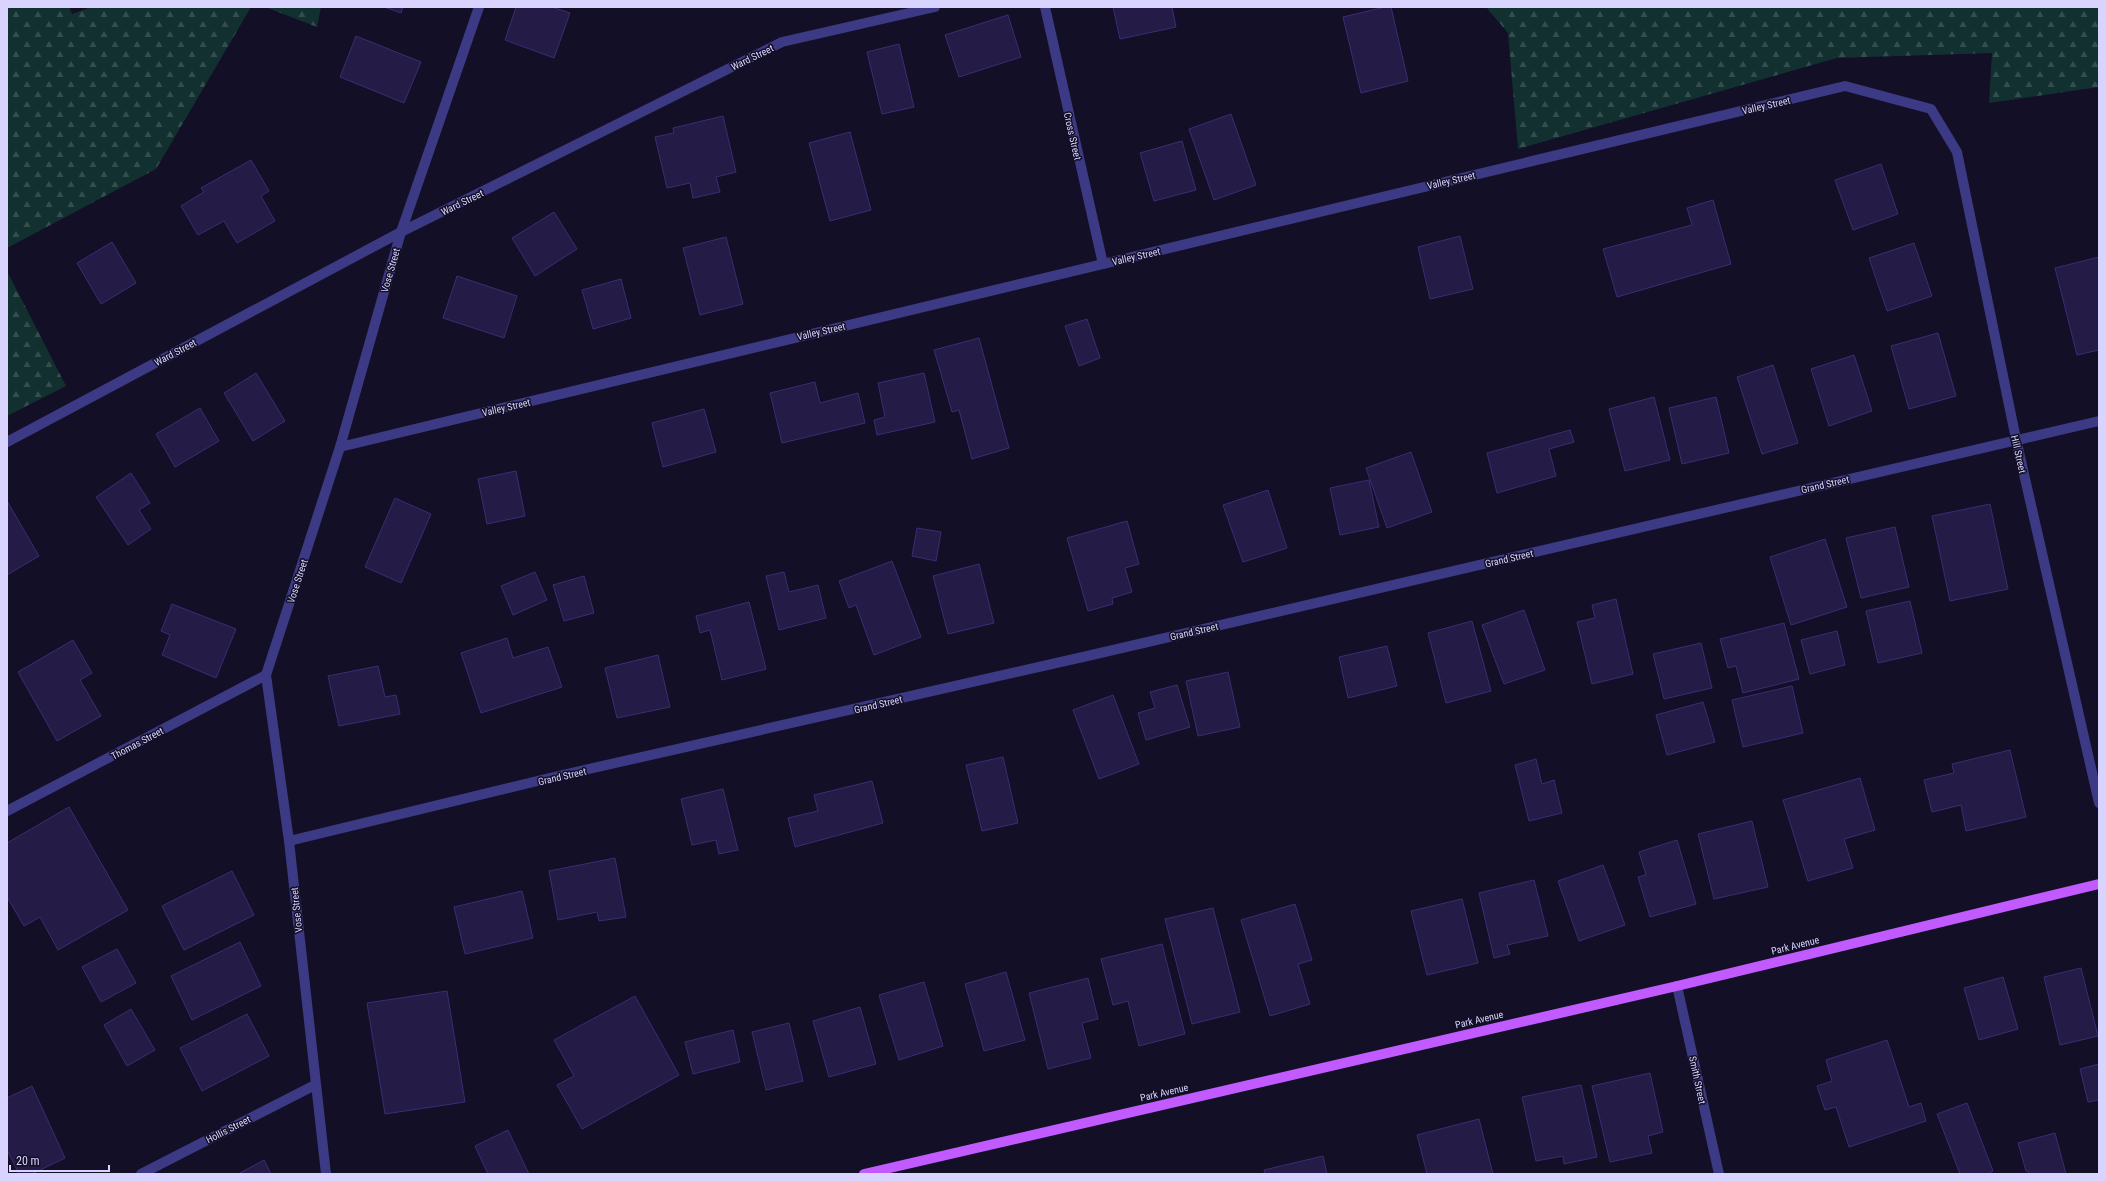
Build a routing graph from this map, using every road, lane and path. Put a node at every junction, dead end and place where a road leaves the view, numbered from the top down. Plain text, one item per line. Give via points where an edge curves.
1 (479, 7) edge
2 (935, 7) edge
3 (1045, 7) edge
4 (1931, 109) joint
5 (401, 232) junction
6 (1103, 264) junction
7 (2099, 421) edge
8 (2016, 440) junction
9 (7, 442) edge
10 (340, 446) junction
11 (266, 675) junction
12 (2099, 803) edge
13 (7, 811) edge
14 (289, 840) junction
15 (2099, 884) edge
16 (1677, 986) junction
17 (315, 1085) junction
18 (141, 1174) edge
19 (326, 1174) edge
20 (864, 1174) edge
21 (1719, 1174) edge

1 - 5 street, Vose Street
2 - 5 street, Ward Street via 782,42
3 - 6 street, Cross Street
4 - 6 street, Valley Street via 1845,86
4 - 8 street, Hill Street via 1957,152
5 - 9 street, Ward Street
5 - 10 street, Vose Street
6 - 10 street, Valley Street
7 - 8 street, Grand Street
8 - 12 street, Hill Street
8 - 14 street, Grand Street
10 - 11 street, Vose Street
11 - 13 street, Thomas Street
11 - 14 street, Vose Street
14 - 17 street, Vose Street
15 - 16 main road, Park Avenue
16 - 20 main road, Park Avenue
16 - 21 street, Smith Street
17 - 18 street, Hollis Street
17 - 19 street, Vose Street

